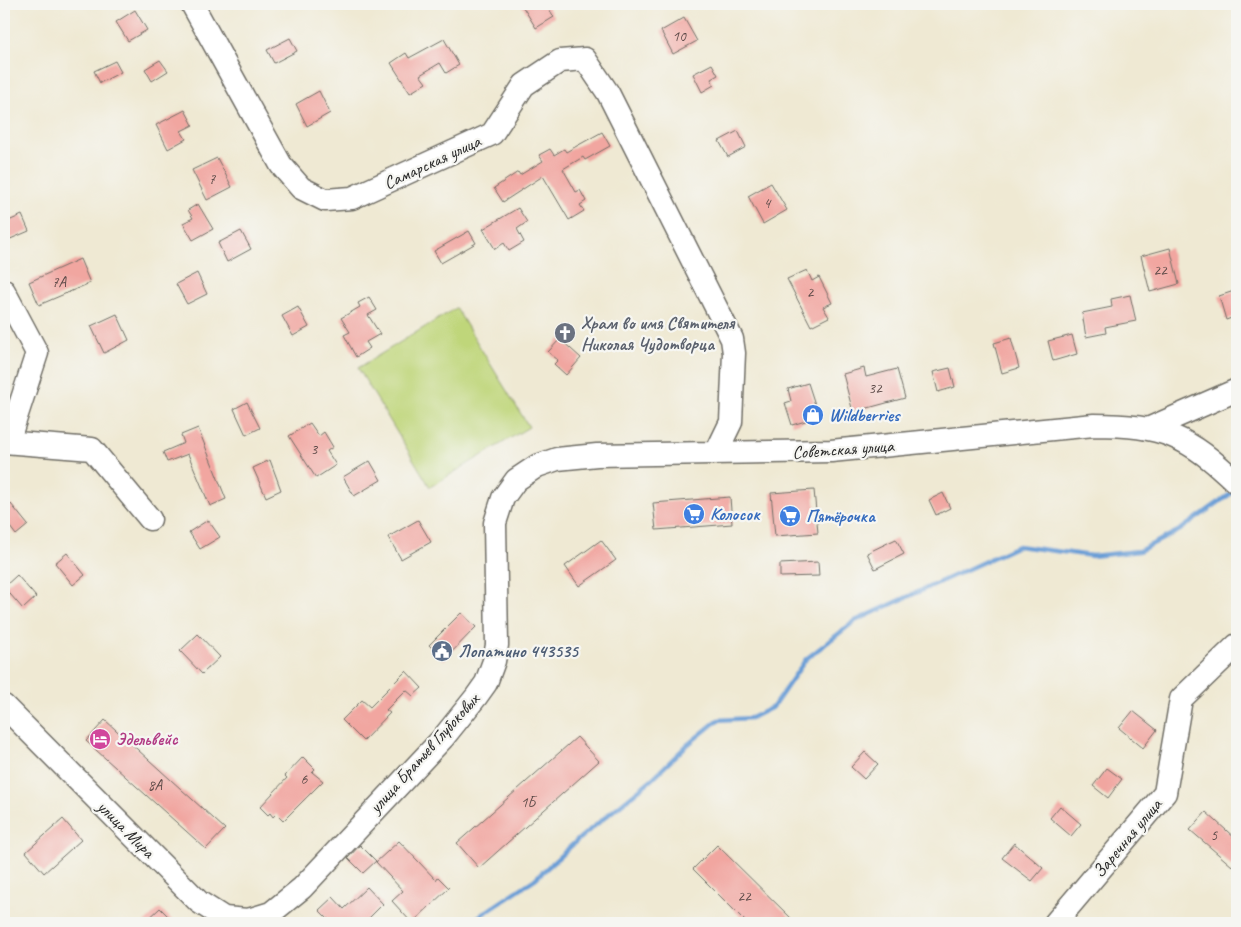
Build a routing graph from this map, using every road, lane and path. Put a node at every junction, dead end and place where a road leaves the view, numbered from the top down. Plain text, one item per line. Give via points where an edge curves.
1 (192, 4) edge
2 (4, 291) edge
3 (1237, 390) edge
4 (1150, 428) junction
5 (6, 442) edge
6 (716, 453) junction
7 (537, 466) joint
8 (1237, 483) edge
9 (150, 519) dead end
10 (1237, 645) edge
11 (4, 706) edge
12 (264, 921) edge
13 (1055, 923) edge

1 - 6 street, Самарская улица via 282,165 301,188 325,200 352,198 492,134 524,85 560,61 585,59 608,92 732,339 731,422
2 - 5 street via 37,353
3 - 4 street
4 - 6 street, Советская улица via 1094,425 831,451
4 - 8 street, Советская улица via 1180,438 1209,456
5 - 9 street via 92,449
6 - 7 street, Советская улица via 597,455 557,459
7 - 12 street, улица Братьев Глубоковых via 516,480 504,498 495,523 497,645 486,683 443,738 302,888
10 - 13 street, Заречная улица via 1181,699 1165,794
11 - 12 street, улица Мира via 199,902 224,918

